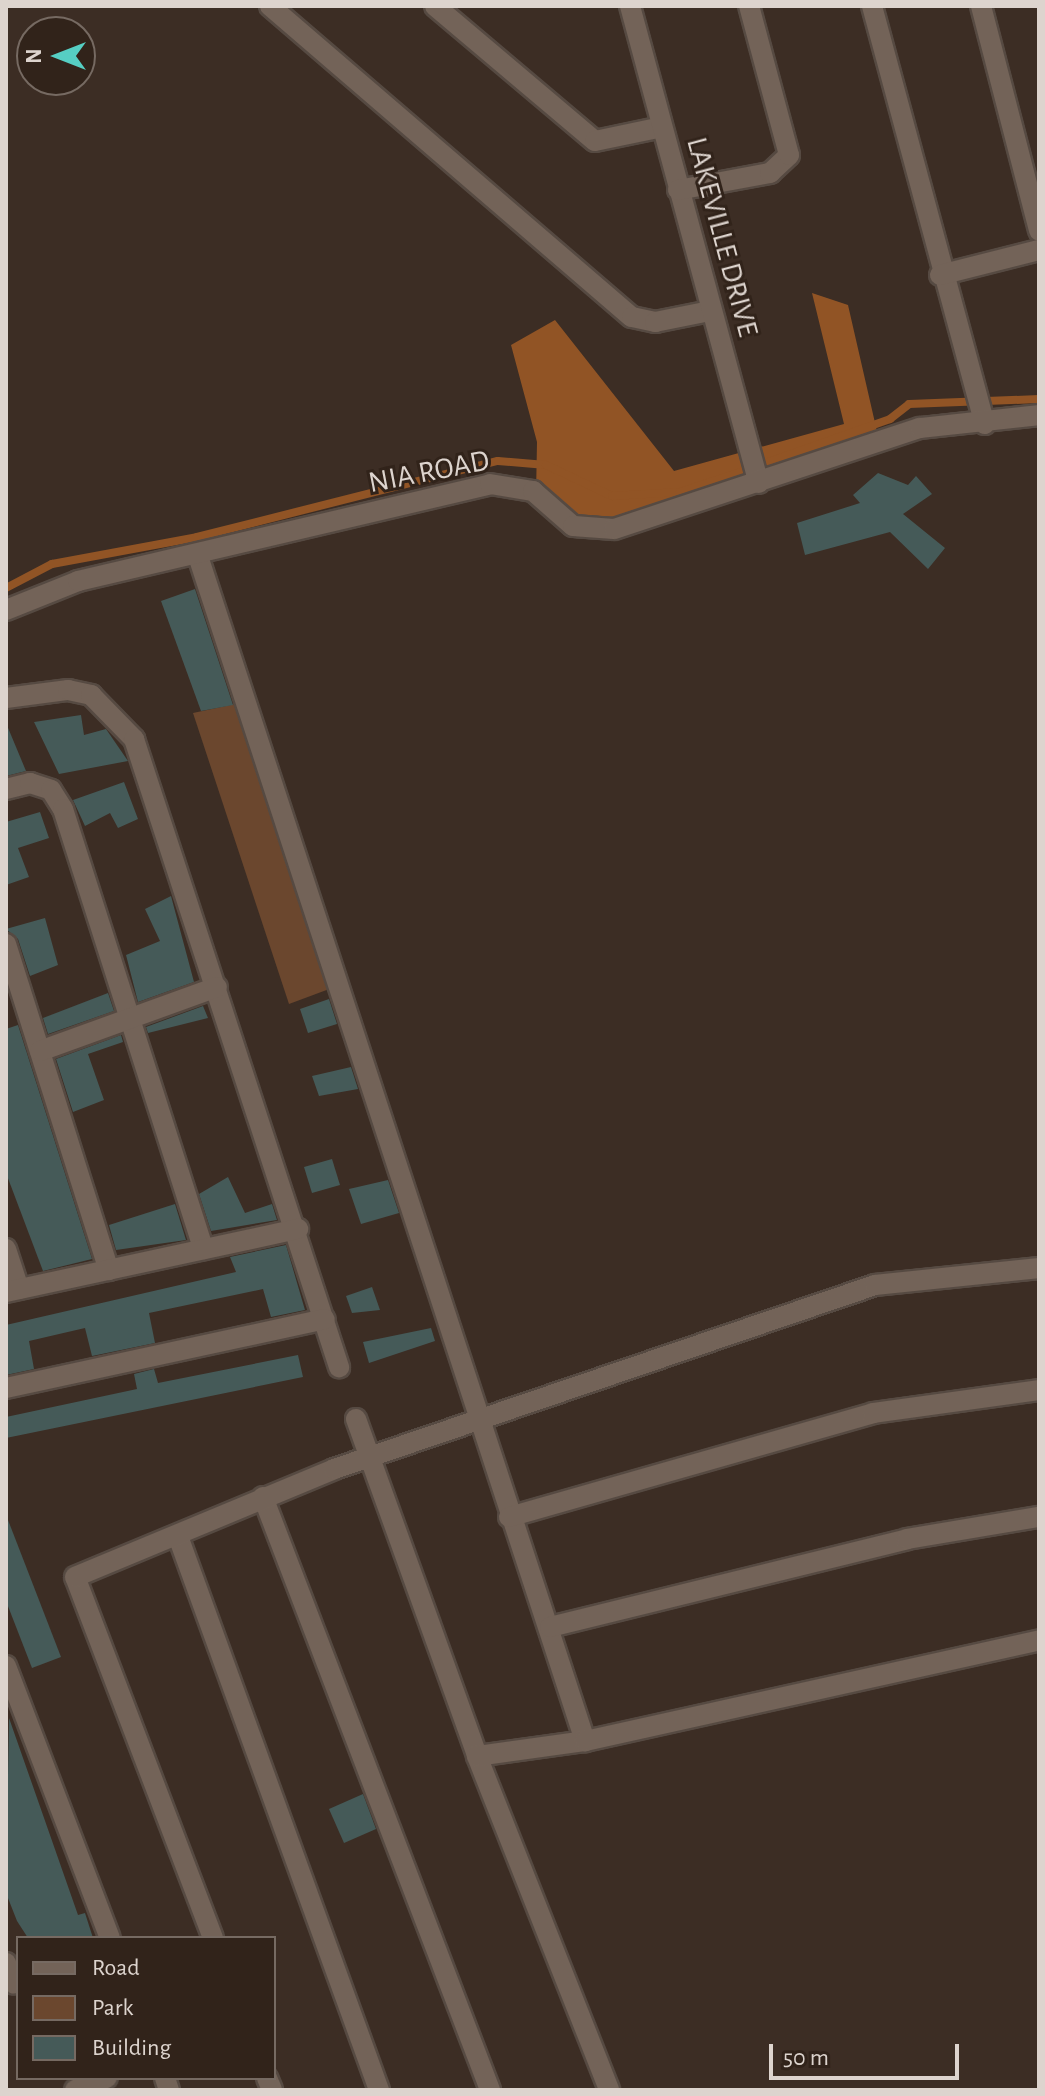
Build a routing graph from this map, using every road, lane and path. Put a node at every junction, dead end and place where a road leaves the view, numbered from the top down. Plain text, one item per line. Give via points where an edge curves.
1 (270, 6) edge
2 (435, 6) edge
3 (630, 6) edge
4 (749, 6) edge
5 (872, 6) edge
6 (981, 6) edge
7 (662, 127) junction
8 (678, 190) junction
9 (1039, 231) edge
10 (1039, 250) edge
11 (940, 275) junction
12 (710, 311) junction
13 (982, 412) junction
14 (1039, 415) edge
15 (759, 483) junction
16 (198, 556) junction
17 (6, 610) edge
18 (6, 698) edge
19 (6, 789) edge
20 (6, 944) edge
21 (217, 987) junction
22 (130, 1018) junction
23 (40, 1051) junction
24 (298, 1229) junction
25 (6, 1249) edge
26 (203, 1249) junction
27 (1039, 1268) edge
28 (109, 1270) junction
29 (13, 1291) edge
30 (325, 1319) junction
31 (339, 1367) dead end
32 (6, 1388) edge
33 (1039, 1390) edge
34 (356, 1419) dead end
35 (478, 1422) junction
36 (368, 1457) junction
37 (263, 1497) junction
38 (509, 1517) junction
39 (1039, 1517) edge
40 (179, 1539) junction
41 (550, 1627) junction
42 (1039, 1640) edge
43 (6, 1666) edge
44 (585, 1741) junction
45 (477, 1756) junction
46 (109, 1936) edge
47 (212, 1936) edge
48 (6, 1963) edge
49 (13, 1985) edge
50 (102, 2080) edge
51 (75, 2090) edge
52 (379, 2090) edge
53 (490, 2090) edge
54 (609, 2090) edge

1 - 12 street via 632,317 655,322
2 - 7 street via 595,141
3 - 7 street, LAKEVILLE DRIVE
4 - 8 street via 789,155 770,173
5 - 11 street
6 - 9 street
7 - 8 street, LAKEVILLE DRIVE
8 - 12 street, LAKEVILLE DRIVE
10 - 11 street
11 - 13 street
12 - 15 street, LAKEVILLE DRIVE
13 - 14 street, NIA ROAD
13 - 15 street, NIA ROAD
15 - 16 street, NIA ROAD via 614,529 573,526 533,491 490,484
16 - 17 street, NIA ROAD via 78,581
16 - 35 street via 361,1039
18 - 21 street via 68,690 91,695 134,739
19 - 22 street via 41,787 63,809
20 - 23 street
21 - 22 street
21 - 24 street
22 - 23 street
22 - 26 street
23 - 28 street
24 - 26 street
24 - 30 street
25 - 29 street
26 - 28 street
27 - 35 street via 875,1285
28 - 29 street
30 - 31 street
30 - 32 street
33 - 38 street via 873,1413
34 - 36 street
35 - 36 street
35 - 38 street
36 - 37 street
36 - 45 street
37 - 40 street
37 - 53 street
38 - 41 street
39 - 41 street via 907,1539
40 - 47 street via 75,1577
40 - 52 street
41 - 44 street
42 - 44 street
43 - 46 street
44 - 45 street
45 - 54 street
48 - 49 street
50 - 51 street

